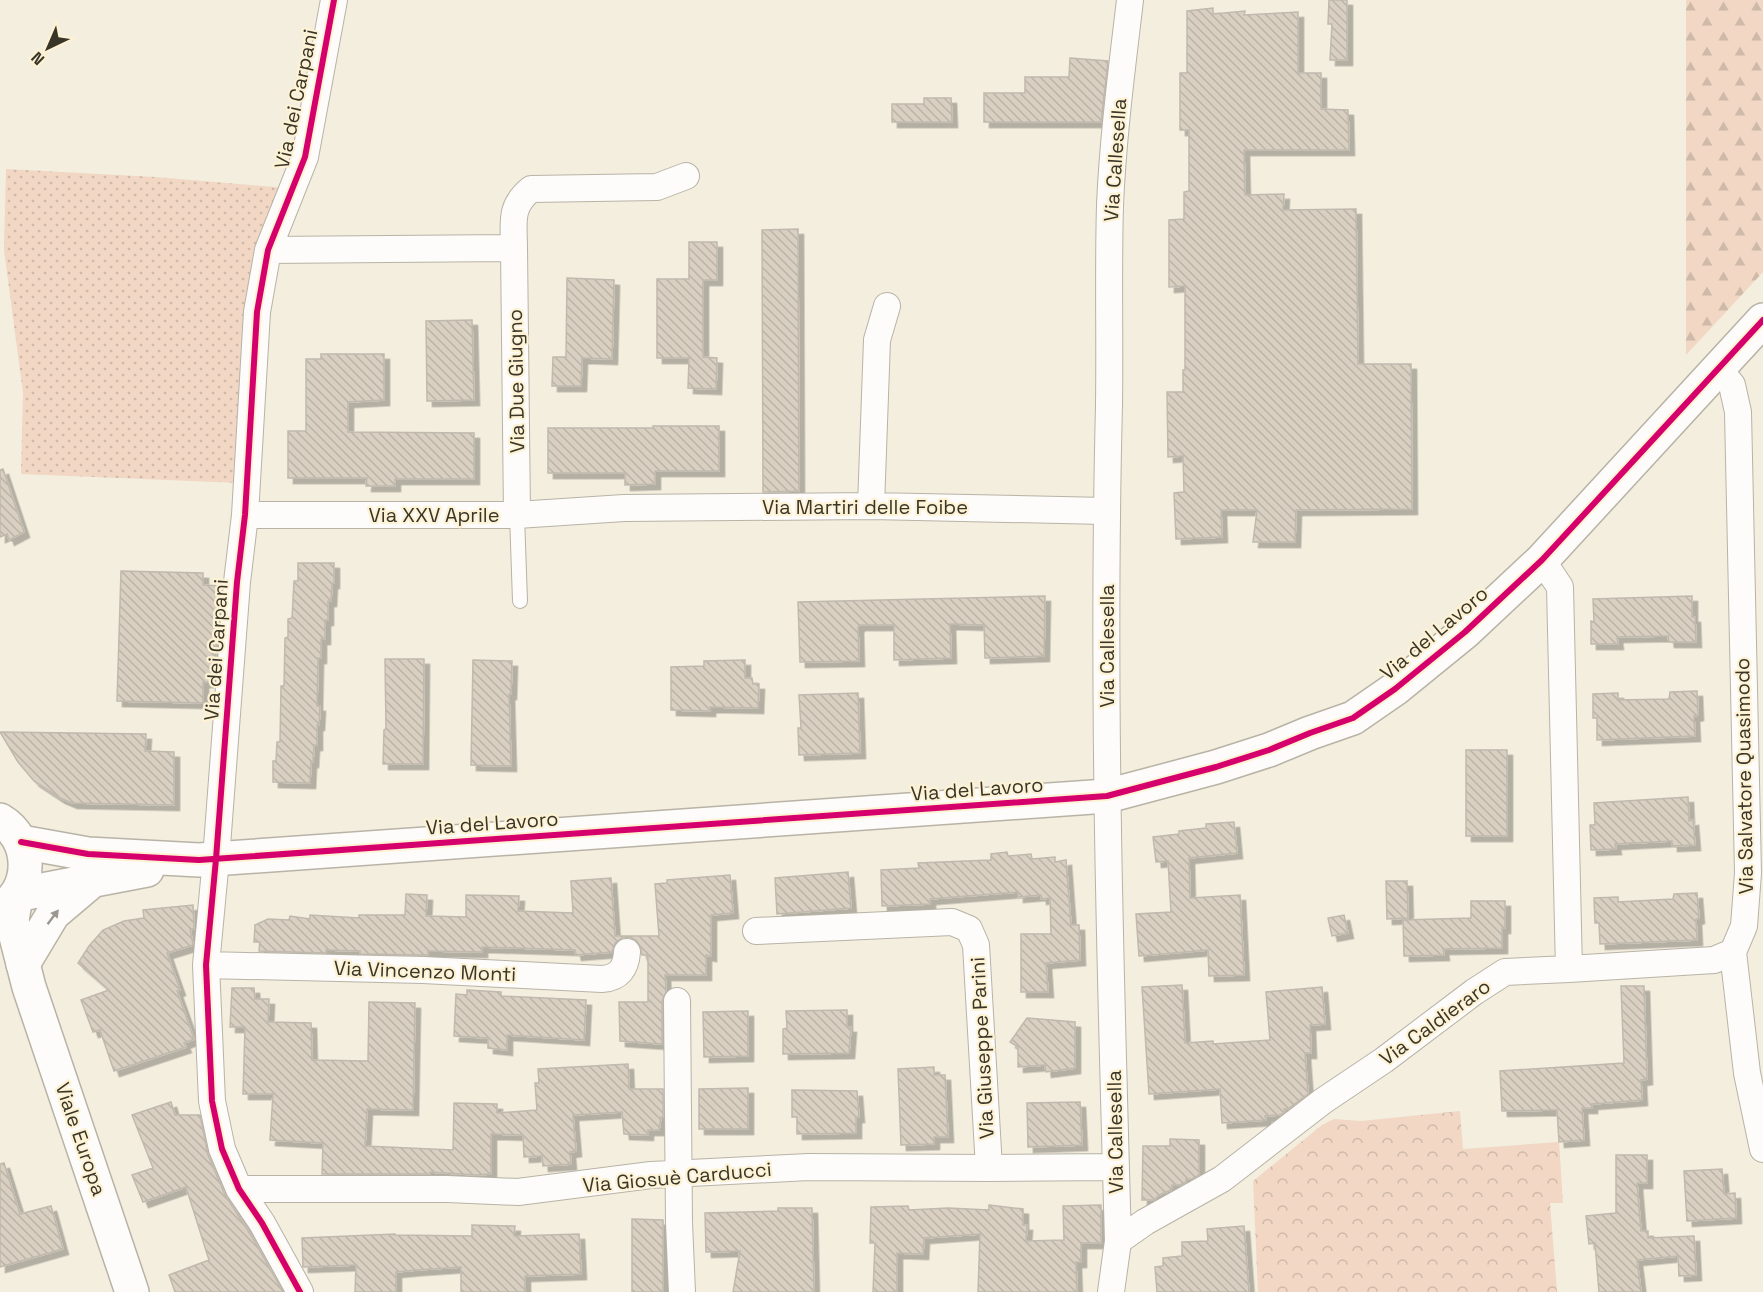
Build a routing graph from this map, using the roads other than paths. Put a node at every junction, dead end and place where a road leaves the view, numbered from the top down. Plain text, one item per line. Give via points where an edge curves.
1 (334, 0) edge
2 (1130, 0) edge
3 (686, 176) dead end
4 (514, 248) junction
5 (268, 250) junction
6 (887, 306) dead end
7 (1763, 320) edge
8 (1718, 368) junction
9 (872, 506) junction
10 (624, 507) joint
11 (1106, 511) junction
12 (245, 515) junction
13 (518, 515) junction
14 (1542, 560) junction
15 (520, 601) dead end
16 (1107, 796) junction
17 (10, 831) edge
18 (207, 860) junction
19 (93, 880) junction
20 (8, 902) edge
21 (756, 931) dead end
22 (627, 952) dead end
23 (1733, 952) junction
24 (17, 965) edge
25 (206, 965) junction
26 (1569, 969) junction
27 (677, 1001) dead end
28 (1763, 1149) edge
29 (1116, 1167) junction
30 (988, 1168) junction
31 (679, 1173) junction
32 (239, 1189) junction
33 (1118, 1241) junction
34 (132, 1292) edge
35 (300, 1292) edge
36 (682, 1292) edge
37 (1110, 1292) edge

1 - 5 street, Via dei Carpani via 305,157
2 - 11 street, Via Callesella via 1110,206
3 - 4 street, Via Due Giugno via 657,188 531,189 517,203
4 - 5 street
4 - 13 street, Via Due Giugno
5 - 12 street, Via dei Carpani via 258,312
6 - 9 street via 877,340
7 - 8 street, Via del Lavoro
8 - 14 street, Via del Lavoro
8 - 23 street, Via Salvatore Quasimodo via 1732,385 1738,412 1748,873 1744,926
9 - 10 street, Via Martiri delle Foibe
9 - 11 street, Via Martiri delle Foibe
10 - 13 street, Via XXV Aprile
11 - 16 street, Via Callesella
12 - 13 street, Via XXV Aprile
12 - 18 street, Via dei Carpani
13 - 15 lane
14 - 16 street, Via del Lavoro via 1430,662 1353,718 1227,764
14 - 26 street via 1560,587
16 - 18 street, Via del Lavoro
16 - 29 street, Via Callesella
17 - 18 street, Via del Lavoro via 88,855
17 - 20 street, Viale Europa via 25,855 25,869 22,883
18 - 19 street, Via del Lavoro
18 - 25 street, Via dei Carpani
19 - 20 street, Via del Lavoro
24 -> 19 street via 53,914
20 - 24 street, Viale Europa
21 - 30 street, Via Giuseppe Parini via 952,922 969,929 976,945
22 - 25 street, Via Vincenzo Monti via 625,965 609,979 423,969
23 - 26 street, Via Caldieraro via 1714,960
23 - 28 street, Via Salvatore Quasimodo via 1747,1074
24 - 34 street, Viale Europa
25 - 32 street, Via dei Carpani via 212,1101 222,1149
26 - 33 street, Via Caldieraro via 1505,972 1323,1101 1222,1179
27 - 31 street
29 - 30 street, Via Giosuè Carducci
29 - 33 street, Via Callesella
30 - 31 street, Via Giosuè Carducci via 809,1167
31 - 32 street, Via Giosuè Carducci via 518,1192
31 - 36 street
32 - 35 street, Via dei Carpani
33 - 37 street, Via Callesella

